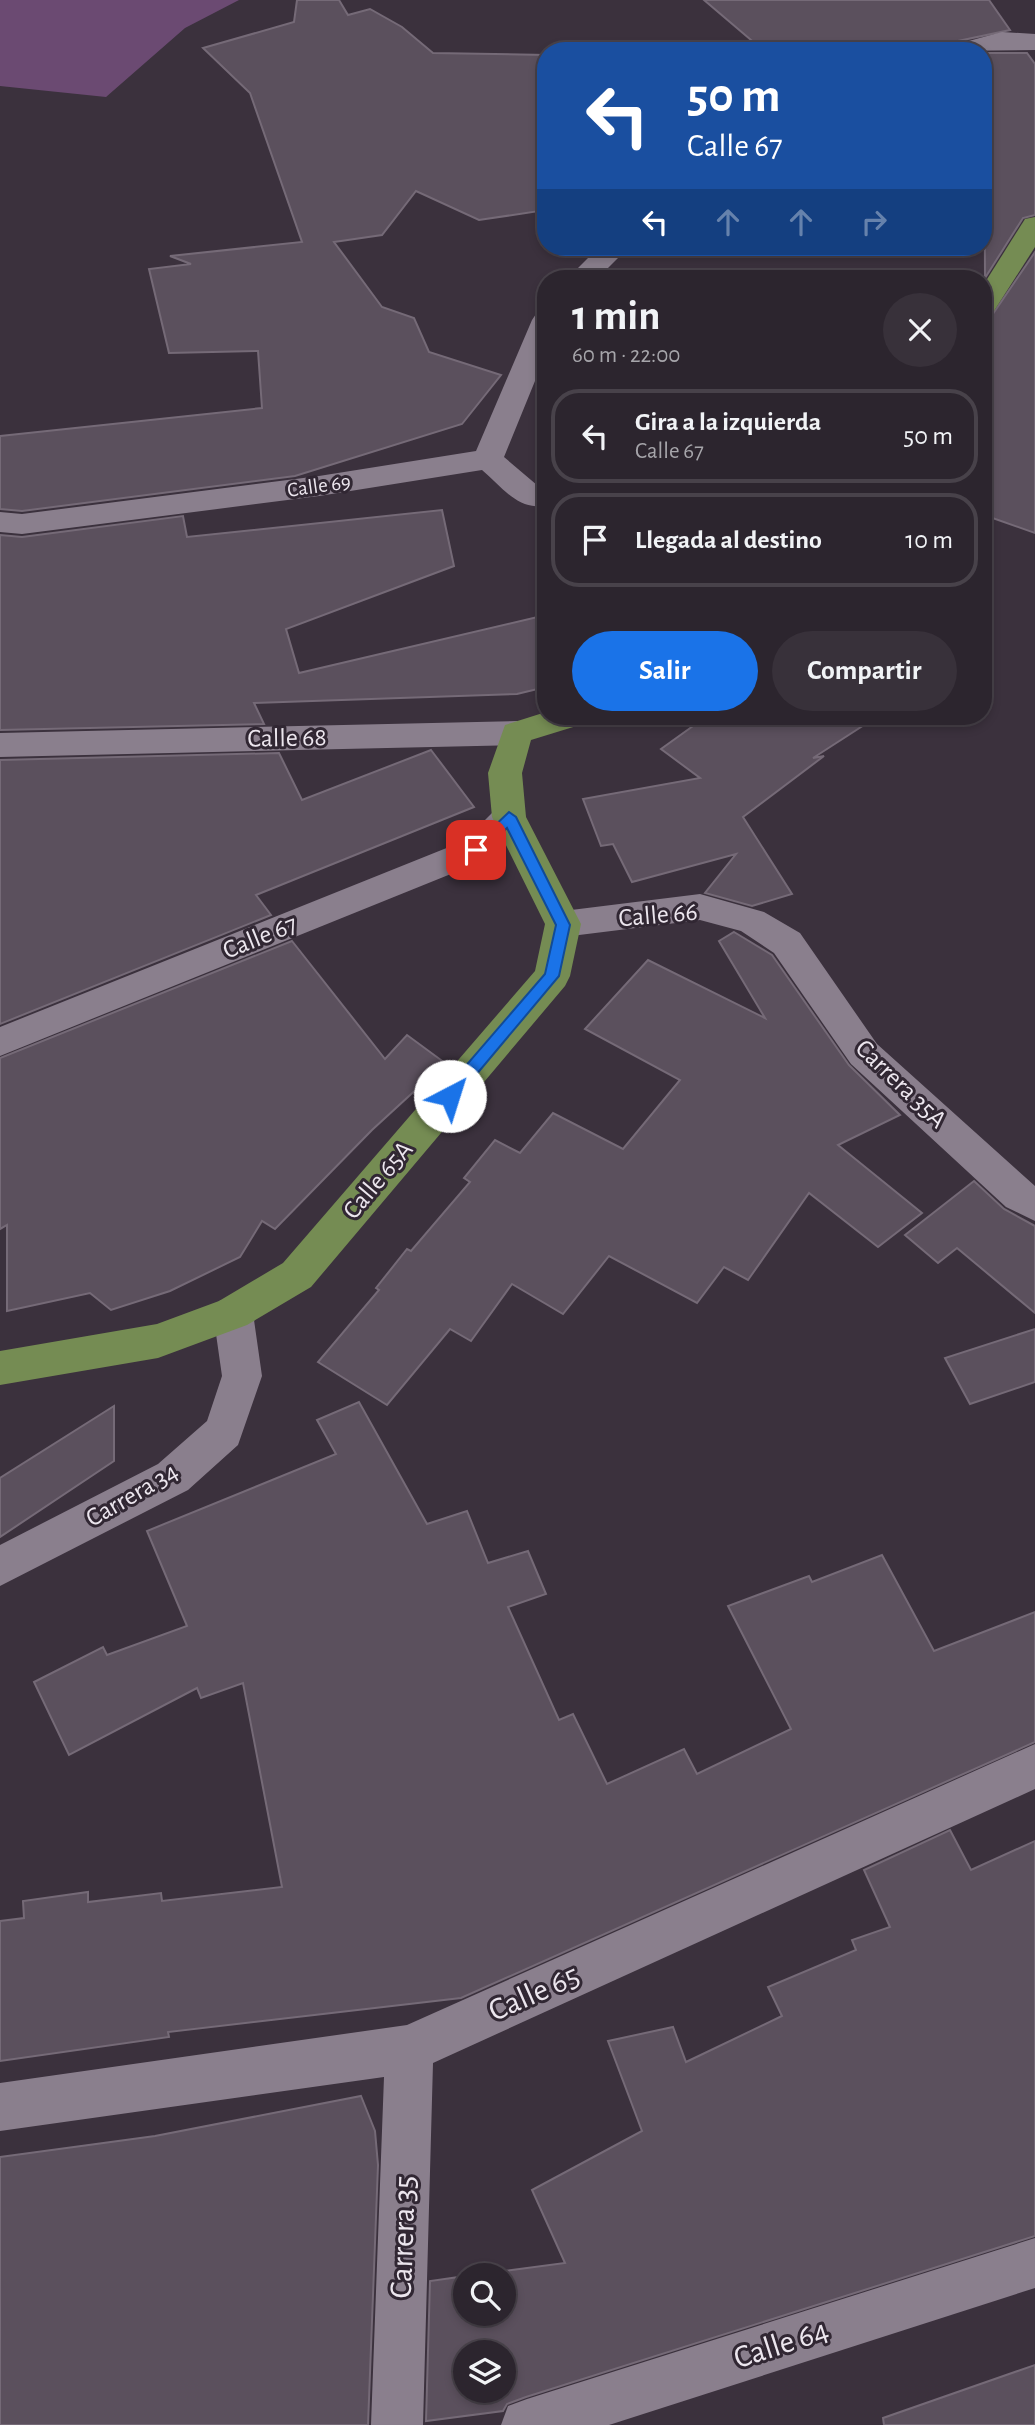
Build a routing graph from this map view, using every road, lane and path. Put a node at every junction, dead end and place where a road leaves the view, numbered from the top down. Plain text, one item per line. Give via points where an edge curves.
1 (1035, 42) edge
2 (992, 43) edge
3 (1035, 225) edge
4 (605, 256) edge
5 (591, 270) edge
6 (992, 292) edge
7 (537, 342) edge
8 (488, 459) junction
9 (533, 498) dead end
10 (0, 522) edge
11 (542, 725) edge
12 (517, 733) junction
13 (0, 745) edge
14 (509, 817) junction
15 (752, 921) joint
16 (563, 925) junction
17 (0, 1042) edge
18 (1035, 1205) edge
19 (233, 1313) junction
20 (0, 1368) edge
21 (0, 1567) edge
22 (1035, 1766) edge
23 (409, 2049) junction
24 (0, 2107) edge
25 (1035, 2263) edge
26 (397, 2425) edge
27 (527, 2425) edge

1 - 2 street
3 - 6 main road
4 - 5 street
7 - 8 street
8 - 9 street
8 - 10 street, Calle 69 via 292,490 22,524
11 - 12 main road, Calle 68
12 - 13 street, Calle 68
12 - 14 main road via 505,773
14 - 16 main road
14 - 17 street, Calle 67 via 476,850
15 - 16 street, Calle 66 via 700,907
15 - 18 street, Carrera 35A via 787,943 864,1054
16 - 19 main road, Calle 65A via 552,976 517,1018 297,1275
19 - 20 main road, Calle 65A via 158,1341
19 - 21 street, Carrera 34 via 242,1376 223,1432 173,1477
22 - 23 street, Calle 65
23 - 24 street, Calle 65
23 - 26 street, Carrera 35
25 - 27 street, Calle 64

